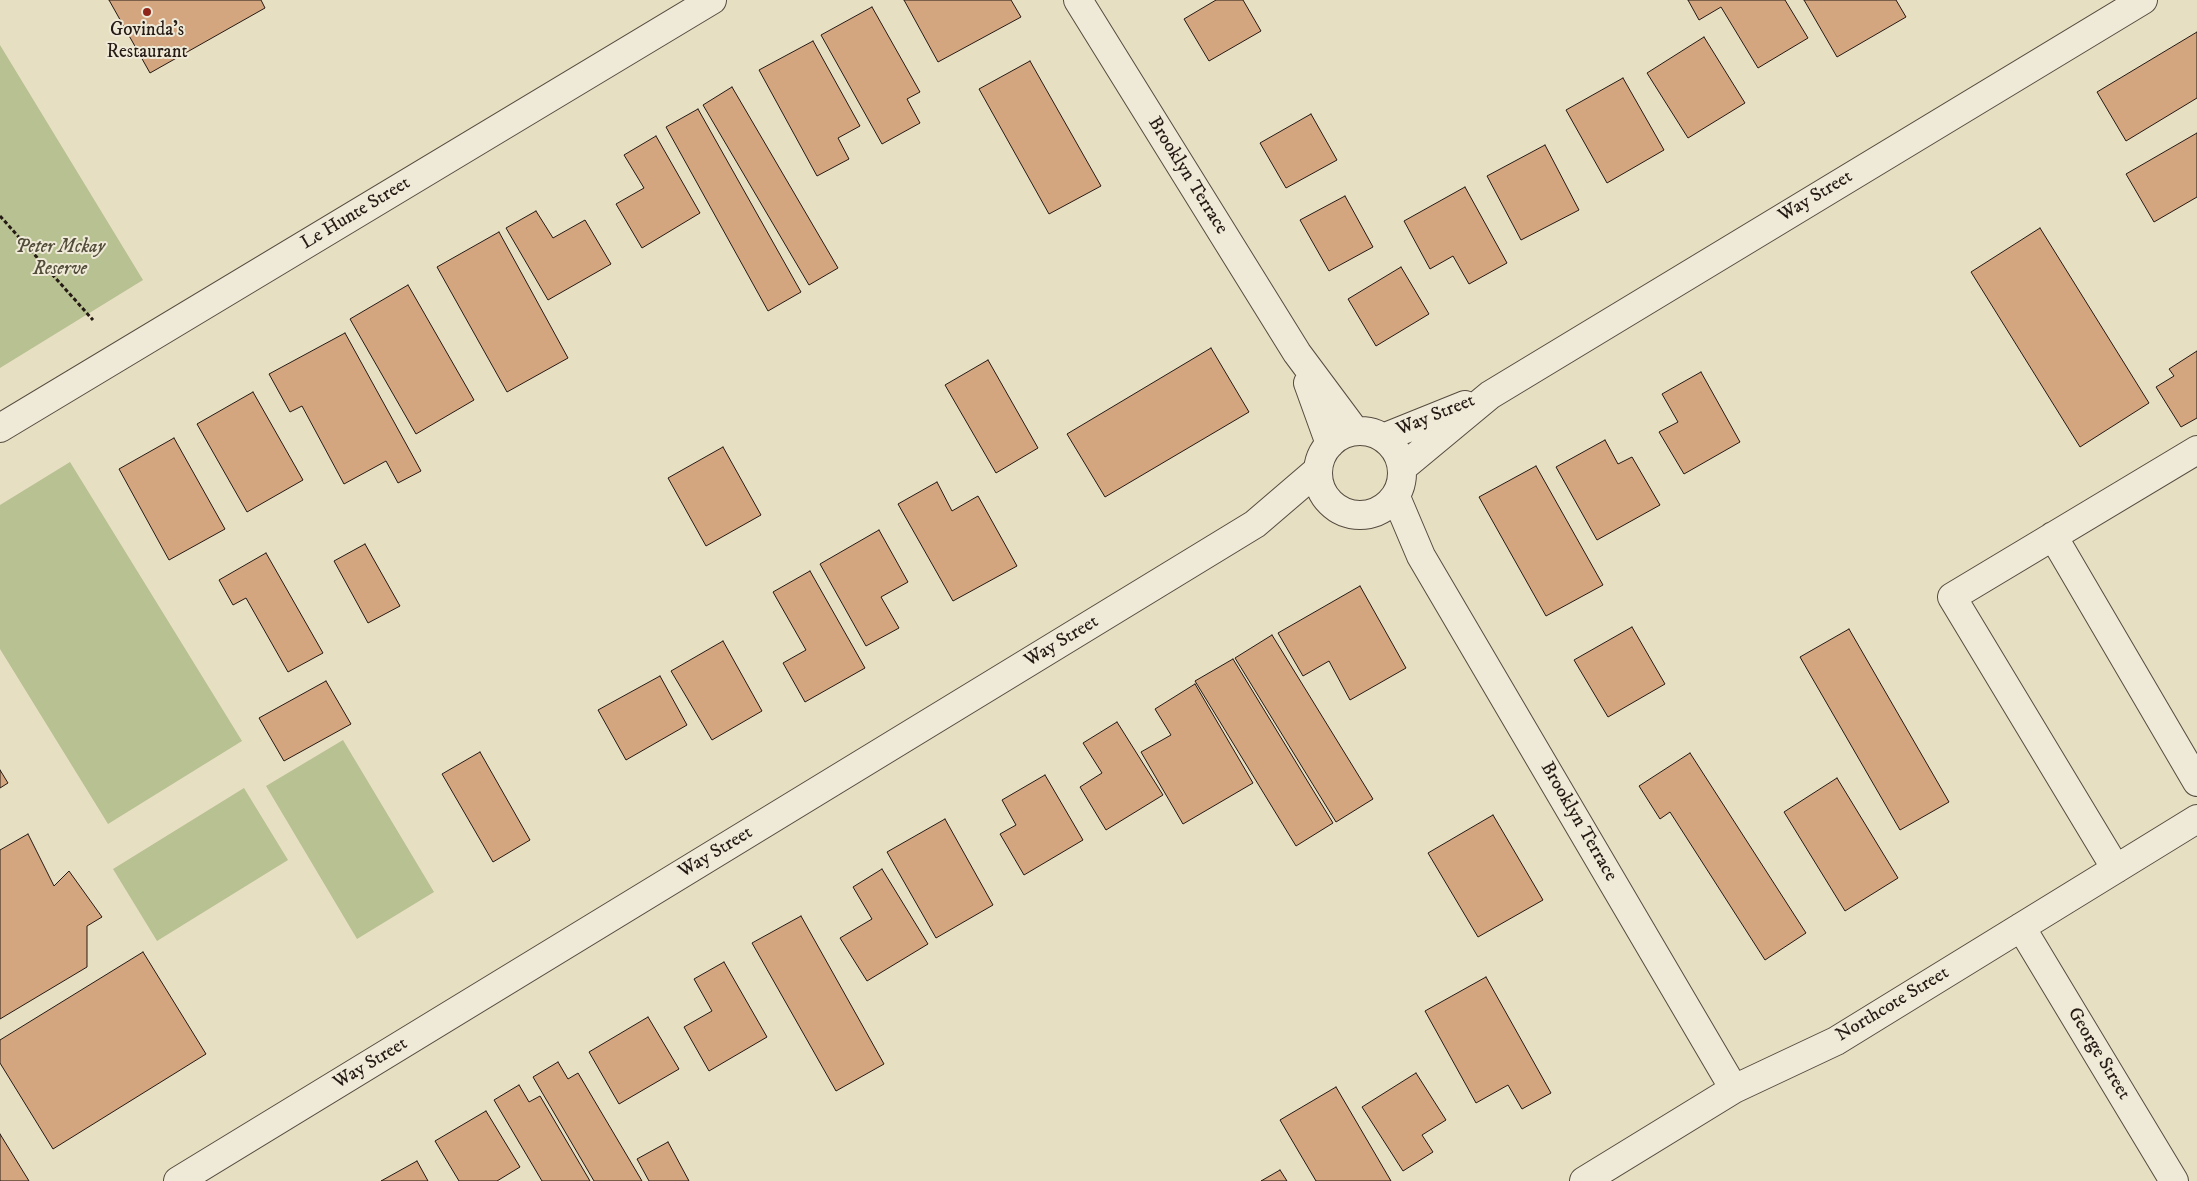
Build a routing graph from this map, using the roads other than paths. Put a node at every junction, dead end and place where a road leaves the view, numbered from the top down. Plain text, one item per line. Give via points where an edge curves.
1 (712, 0) edge
2 (1078, 0) edge
3 (2142, 0) edge
4 (1297, 353) junction
5 (1490, 395) junction
6 (0, 428) edge
7 (1355, 431) junction
8 (1383, 438) junction
9 (1330, 444) junction
10 (2197, 450) edge
11 (1402, 468) junction
12 (1318, 470) junction
13 (1326, 498) junction
14 (1388, 503) junction
15 (1255, 524) junction
16 (2053, 536) junction
17 (2197, 782) edge
18 (2197, 819) edge
19 (2116, 869) junction
20 (2022, 927) junction
21 (1734, 1089) junction
22 (178, 1181) edge
23 (1584, 1181) edge
24 (2174, 1181) edge

1 - 6 street, Le Hunte Street
2 - 4 street, Brooklyn Terrace
3 - 5 street, Way Street
4 - 7 street, Brooklyn Terrace
4 - 9 street, Brooklyn Terrace
5 - 8 street, Way Street
5 - 11 street, Way Street
7 - 8 street via 1370,432
7 - 9 street
8 - 11 street via 1398,454
9 - 12 street
10 - 16 street
11 - 14 street via 1402,483
12 - 13 street
12 - 15 street, Way Street
13 - 14 street via 1338,510 1352,514 1367,515
13 - 15 street, Way Street
14 - 21 street, Brooklyn Terrace
15 - 22 street, Way Street
16 - 17 street
16 - 19 street via 1952,597
18 - 19 street, Northcote Street
19 - 20 street, Northcote Street
20 - 21 street, Northcote Street via 1836,1041
20 - 24 street, George Street
21 - 23 street, Northcote Street

